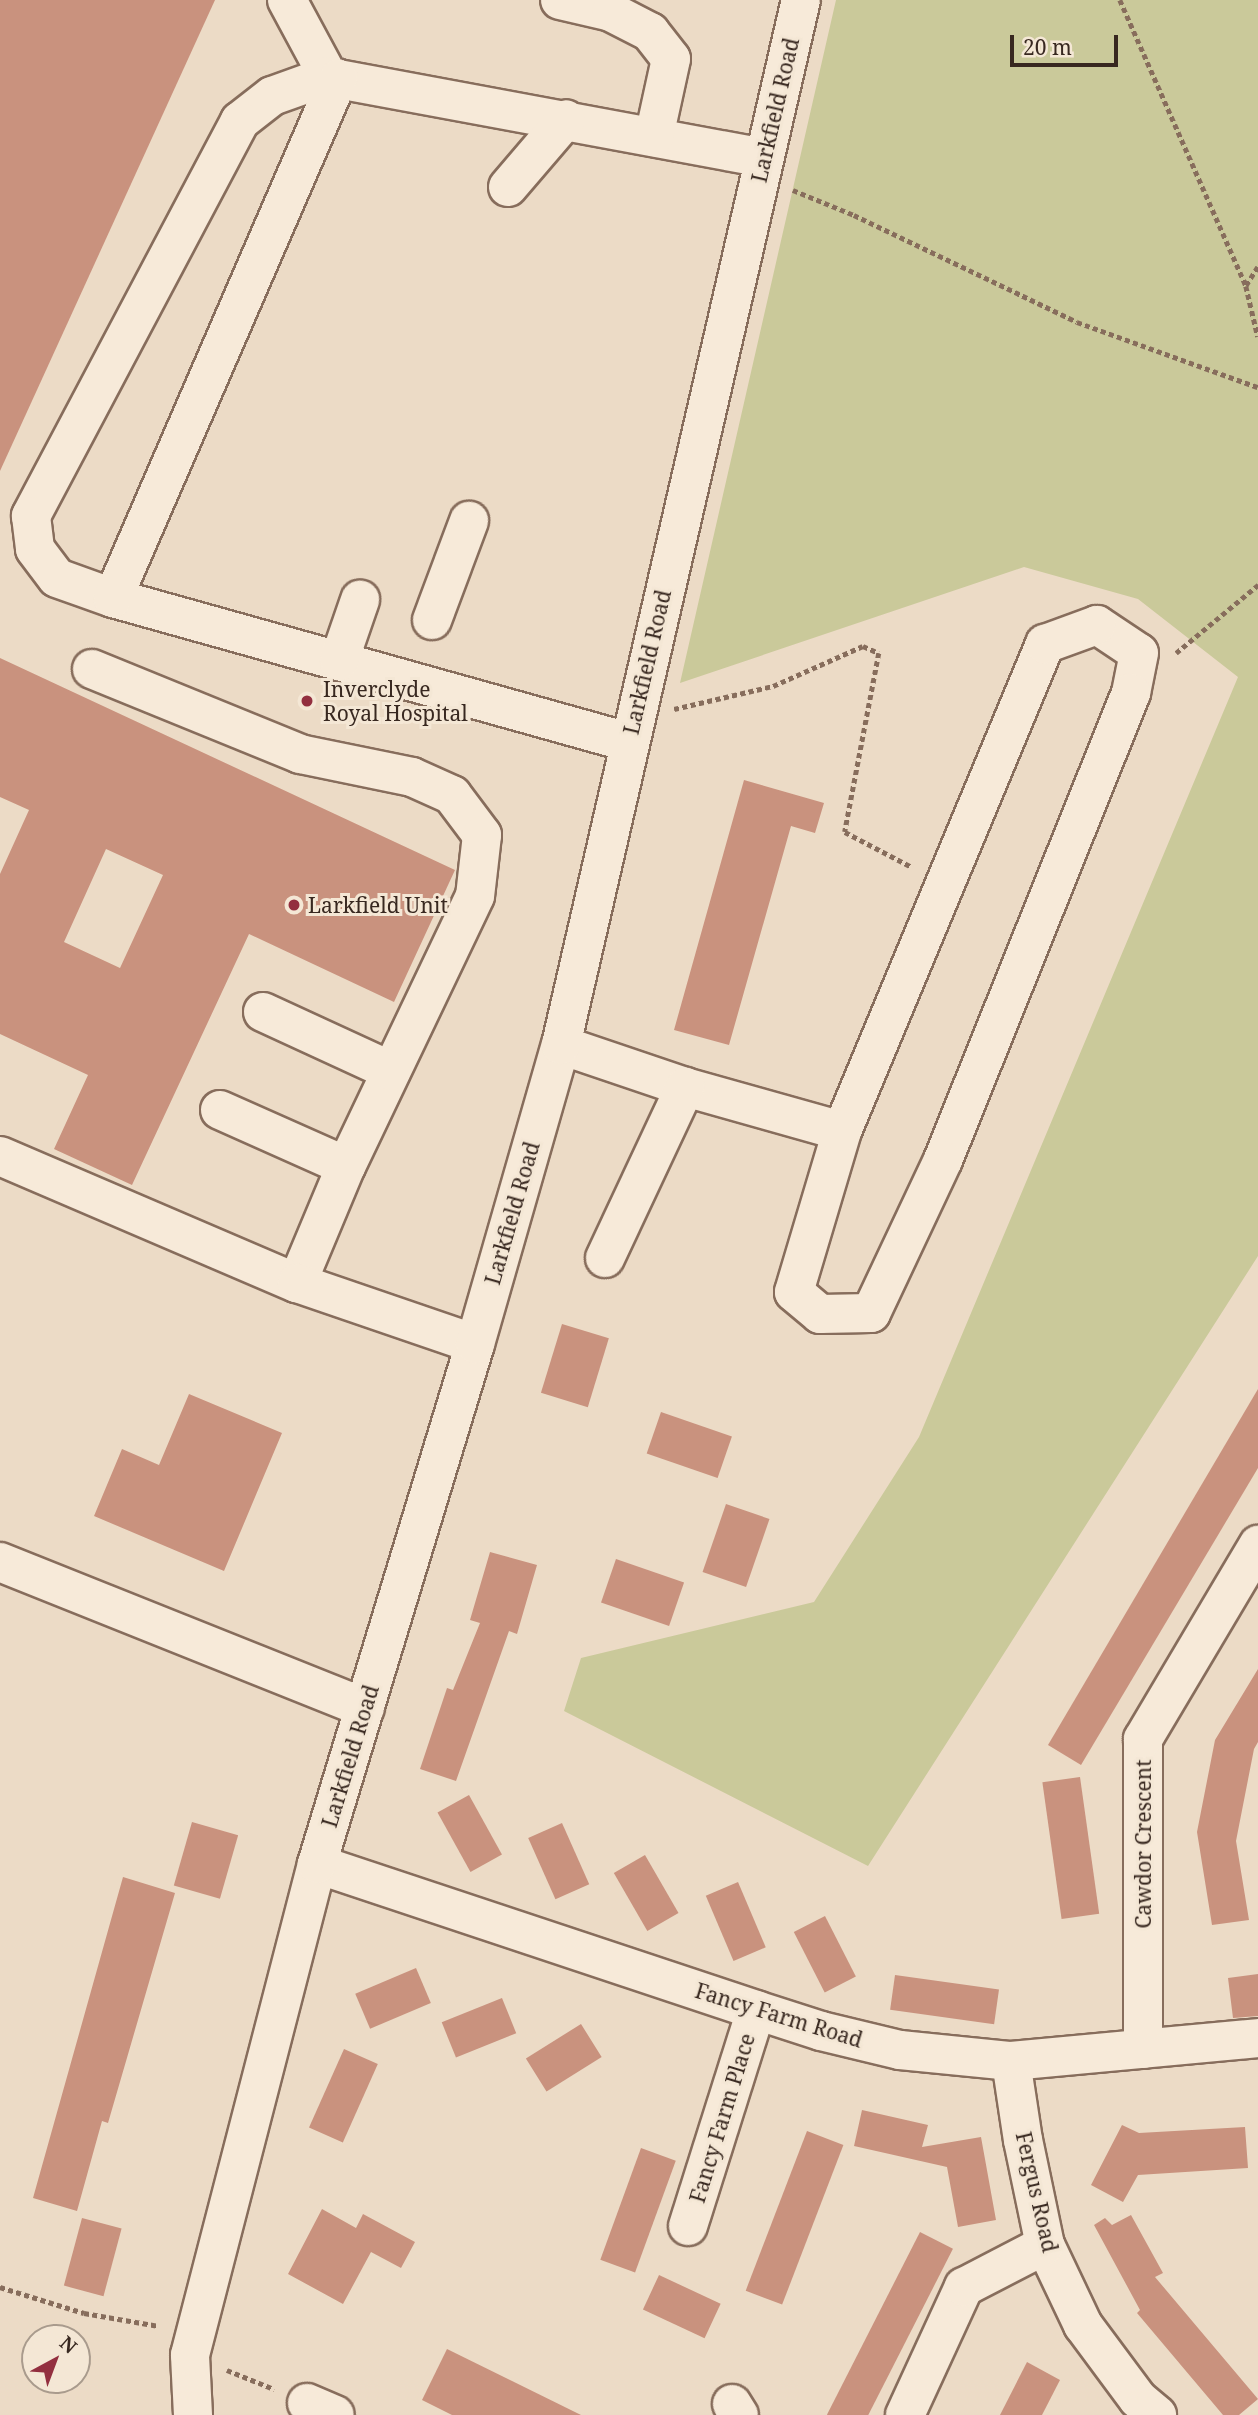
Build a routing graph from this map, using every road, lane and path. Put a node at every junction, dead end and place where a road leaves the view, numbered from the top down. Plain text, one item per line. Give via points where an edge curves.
1 (287, 0) edge
2 (560, 0) edge
3 (801, 0) edge
4 (1120, 0) edge
5 (333, 78) junction
6 (566, 119) junction
7 (654, 136) junction
8 (762, 167) junction
9 (508, 187) dead end
10 (1258, 267) edge
11 (1246, 286) junction
12 (1258, 337) edge
13 (1258, 387) edge
14 (469, 521) dead end
15 (1258, 585) edge
16 (113, 598) junction
17 (360, 600) dead end
18 (432, 620) dead end
19 (339, 661) junction
20 (92, 669) dead end
21 (1131, 693) junction
22 (632, 728) junction
23 (945, 884) junction
24 (263, 1012) dead end
25 (561, 1045) junction
26 (391, 1071) junction
27 (685, 1087) junction
28 (220, 1110) dead end
29 (842, 1131) junction
30 (0, 1156) edge
31 (346, 1166) junction
32 (605, 1258) dead end
33 (297, 1283) junction
34 (475, 1344) junction
35 (1258, 1545) edge
36 (0, 1562) edge
37 (365, 1708) junction
38 (317, 1864) junction
39 (756, 2010) junction
40 (1258, 2038) edge
41 (1143, 2049) junction
42 (1011, 2061) junction
43 (688, 2227) dead end
44 (1045, 2245) junction
45 (0, 2287) edge
46 (193, 2343) junction
47 (321, 2409) edge
48 (193, 2415) edge
49 (905, 2415) edge
50 (1157, 2415) edge

1 - 5 street
2 - 7 street via 621,17 650,32 671,58
3 - 8 street, Larkfield Road
4 - 11 path
5 - 6 street
5 - 16 street
5 - 16 street via 272,96 240,121 31,516 35,550 57,578
6 - 7 street
6 - 9 street
7 - 8 street
8 - 13 path via 1077,322
8 - 22 street, Larkfield Road
10 - 11 path
11 - 12 path
14 - 18 street
15 - 21 path
16 - 19 street
17 - 19 street
19 - 22 street
20 - 26 street via 300,754 412,777 452,795 482,835 475,896
21 - 23 street via 1139,653 1097,625 1045,644
21 - 29 street via 943,1160 871,1313 820,1314 794,1292
22 - 23 path via 774,686 863,646 879,653 845,832
22 - 25 street, Larkfield Road
23 - 29 street
24 - 26 street
25 - 27 street
25 - 34 street, Larkfield Road
26 - 31 street
27 - 29 street
27 - 32 street
28 - 31 street
30 - 33 street
31 - 33 street
33 - 34 street
34 - 37 street, Larkfield Road
35 - 41 street, Cawdor Crescent via 1143,1739
36 - 37 street
37 - 38 street, Larkfield Road
38 - 39 street, Fancy Farm Road
38 - 46 street, Larkfield Road
39 - 42 street, Fancy Farm Road via 900,2050
39 - 43 street, Fancy Farm Place
40 - 41 street, Fancy Farm Road
41 - 42 street, Fancy Farm Road
42 - 44 street, Fergus Road
44 - 49 street via 964,2287
44 - 50 street, Fergus Road via 1083,2325 1138,2399
45 - 46 path
46 - 47 path
46 - 48 street, Larkfield Road

